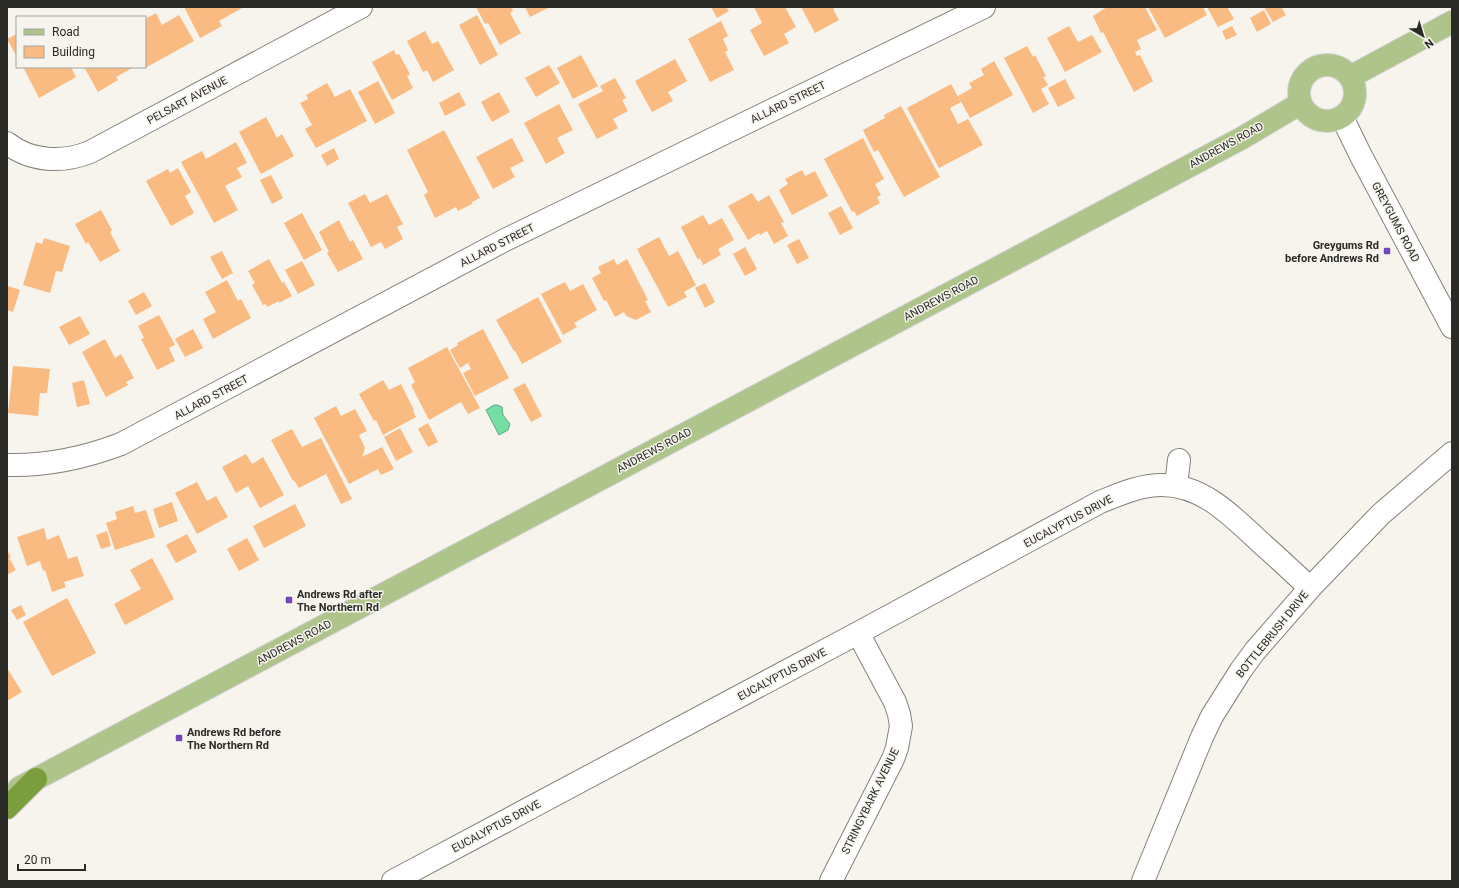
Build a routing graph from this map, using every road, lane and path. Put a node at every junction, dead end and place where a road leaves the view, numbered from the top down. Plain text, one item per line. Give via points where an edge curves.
1 (361, 7) edge
2 (984, 7) edge
3 (1452, 22) edge
4 (1350, 77) junction
5 (1301, 103) junction
6 (1342, 117) junction
7 (7, 143) edge
8 (1452, 327) edge
9 (1452, 452) edge
10 (1179, 460) dead end
11 (7, 465) edge
12 (1176, 486) junction
13 (1310, 588) junction
14 (858, 634) junction
15 (36, 779) junction
16 (7, 787) edge
17 (7, 794) edge
18 (7, 808) edge
19 (393, 881) edge
20 (831, 881) edge
21 (1143, 881) edge

1 - 7 street, PELSART AVENUE via 90,152 69,158 44,158 16,150
2 - 11 street, ALLARD STREET via 503,241 121,444 67,460 35,465
3 - 4 main road
4 - 5 main road via 1336,66 1327,65 1314,69 1304,77 1300,86
4 - 6 main road via 1356,94 1354,103
5 - 6 main road via 1305,111 1318,120 1335,121
5 - 15 main road, ANDREWS ROAD via 1228,146
6 - 8 street, GREYGUMS ROAD
9 - 13 street, BOTTLEBRUSH DRIVE via 1381,514
10 - 12 street
12 - 13 street, EUCALYPTUS DRIVE via 1195,492 1221,507
12 - 14 street, EUCALYPTUS DRIVE via 1134,489 1100,502
13 - 21 street, BOTTLEBRUSH DRIVE via 1255,651 1212,716
14 - 19 street, EUCALYPTUS DRIVE
14 - 20 street, STRINGYBARK AVENUE via 895,702 900,714 901,734 893,759
15 - 16 highway
15 - 17 main road, ANDREWS ROAD
15 - 18 highway

